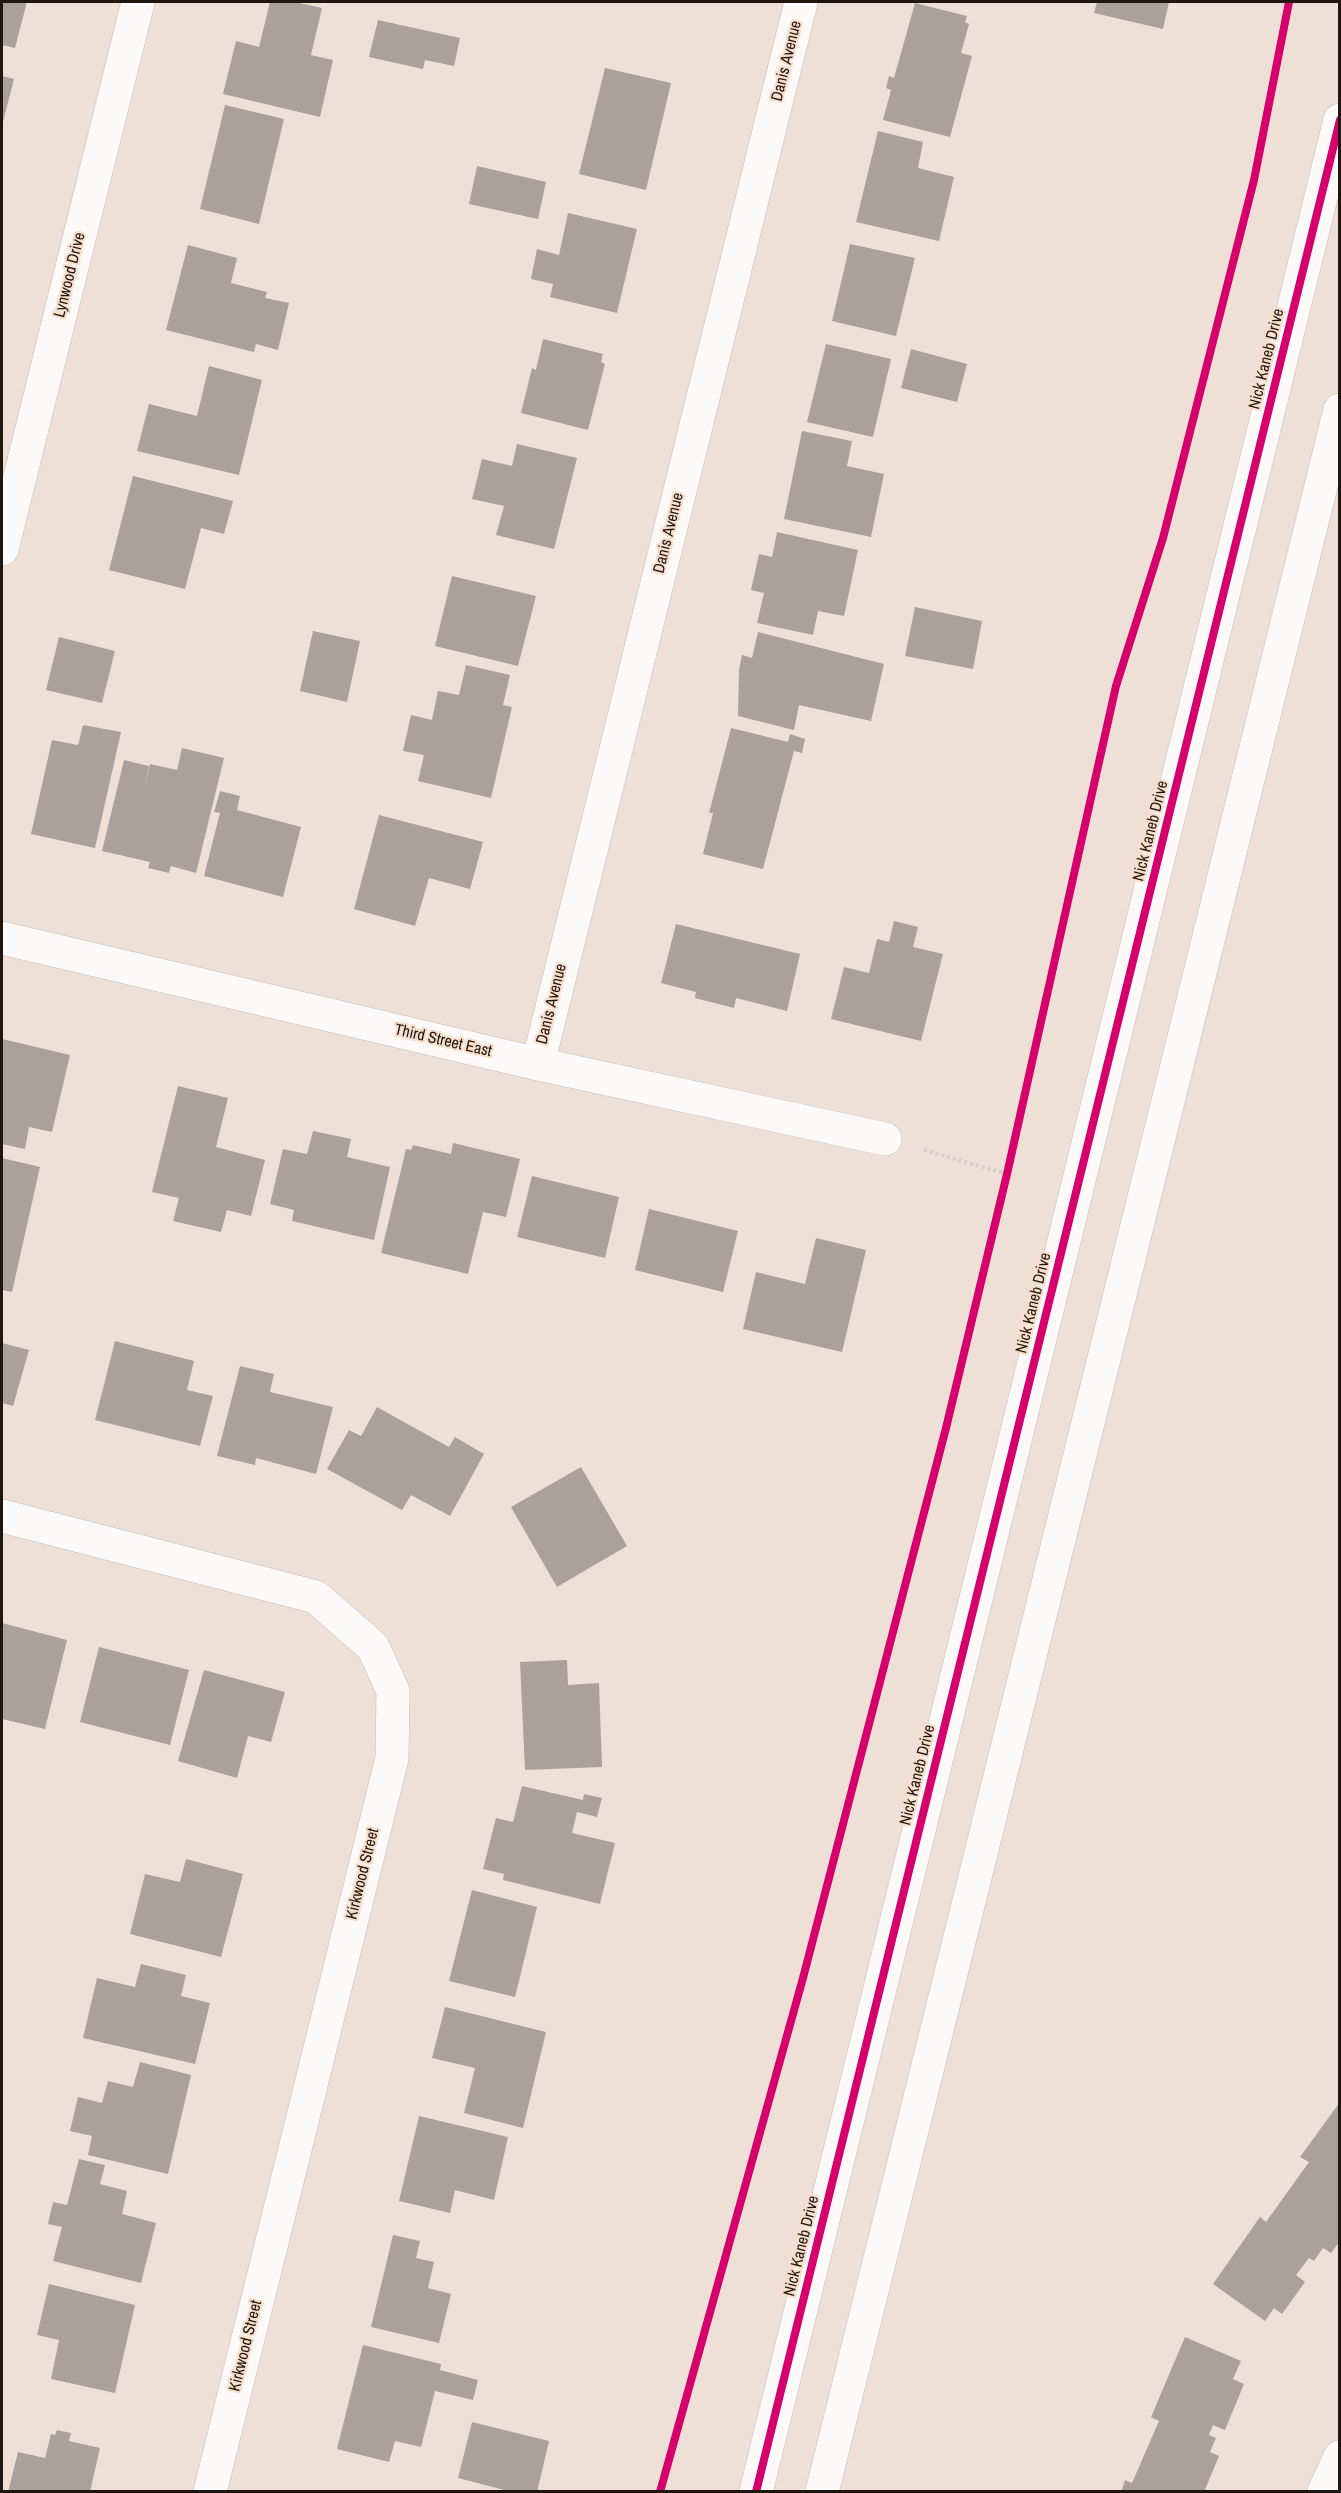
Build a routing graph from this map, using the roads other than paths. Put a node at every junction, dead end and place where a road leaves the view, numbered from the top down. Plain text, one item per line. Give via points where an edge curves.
1 (138, 2) edge
2 (801, 2) edge
3 (1340, 120) edge
4 (1340, 411) edge
5 (2, 549) edge
6 (2, 938) edge
7 (538, 1064) junction
8 (885, 1139) road end
9 (2, 1516) edge
10 (1340, 2457) edge
11 (210, 2492) edge
12 (756, 2492) edge
13 (822, 2492) edge
14 (1323, 2492) edge

1 - 5 street, Lynwood Drive
2 - 7 street, Danis Avenue
3 - 12 street, Nick Kaneb Drive
4 - 13 street
6 - 7 street, Third Street East
7 - 8 street, Third Street East
9 - 11 street, Kirkwood Street via 316,1598 373,1647 393,1690 392,1758
10 - 14 street

